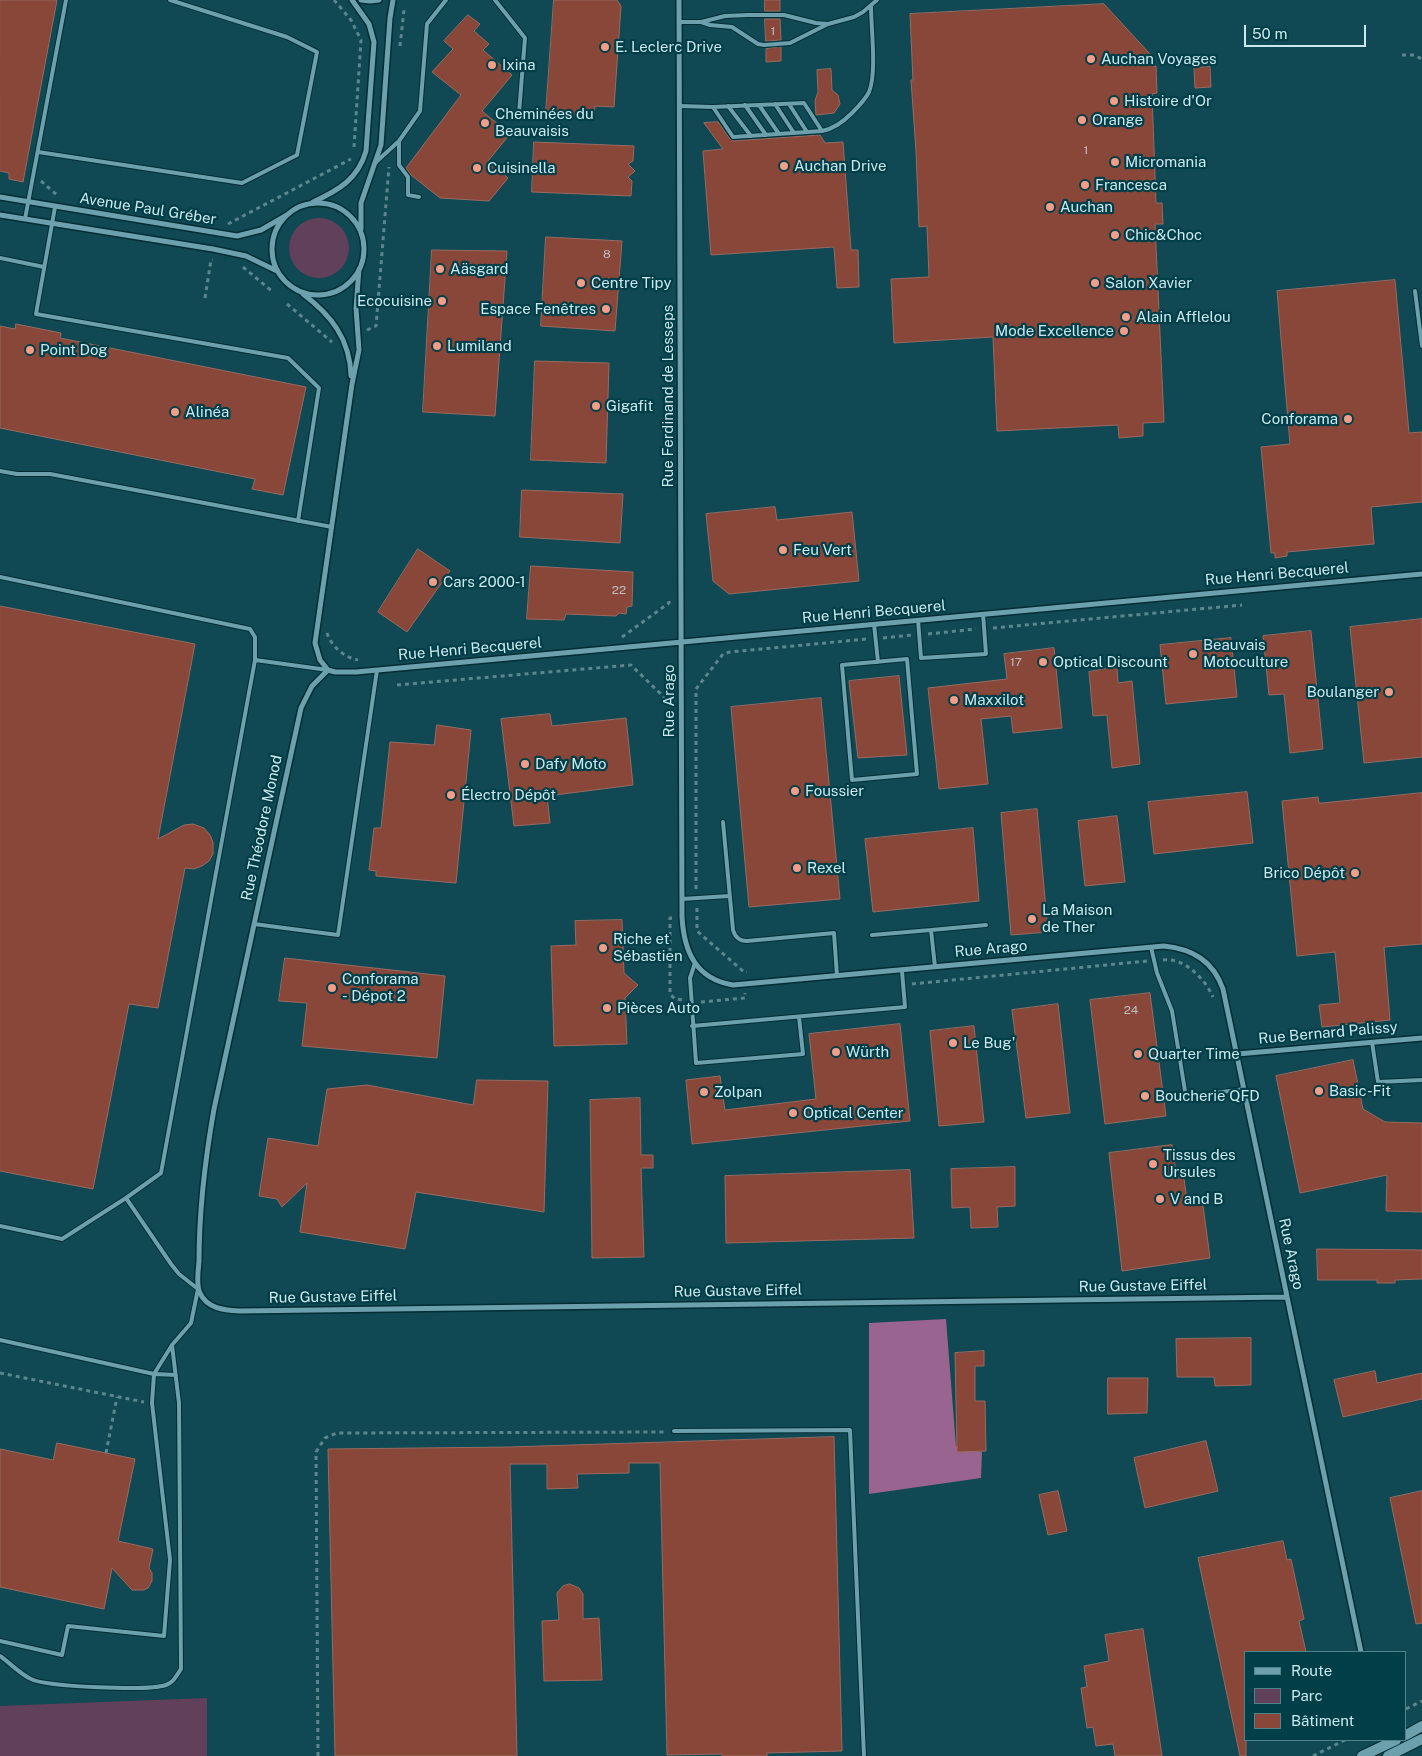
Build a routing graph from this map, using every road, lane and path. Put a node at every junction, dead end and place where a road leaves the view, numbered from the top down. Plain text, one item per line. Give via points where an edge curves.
1 (66, 0) edge
2 (170, 0) edge
3 (334, 0) edge
4 (352, 0) edge
5 (361, 0) edge
6 (379, 0) edge
7 (393, 0) edge
8 (446, 0) edge
9 (495, 0) edge
10 (679, 0) edge
11 (877, 0) edge
12 (871, 6) junction
13 (679, 22) junction
14 (701, 22) junction
15 (828, 24) junction
16 (1402, 55) dead end
17 (1422, 58) edge
18 (775, 104) junction
19 (789, 104) junction
20 (746, 105) junction
21 (759, 105) junction
22 (680, 106) junction
23 (728, 106) junction
24 (713, 107) junction
25 (519, 113) dead end
26 (822, 131) junction
27 (806, 132) junction
28 (794, 133) junction
29 (779, 134) junction
30 (766, 135) junction
31 (751, 136) junction
32 (399, 141) junction
33 (354, 148) dead end
34 (38, 152) junction
35 (353, 158) dead end
36 (375, 162) junction
37 (34, 173) junction
38 (61, 196) dead end
39 (419, 197) dead end
40 (0, 198) edge
41 (28, 202) junction
42 (306, 205) junction
43 (55, 207) junction
44 (0, 214) edge
45 (288, 215) junction
46 (25, 218) junction
47 (52, 223) junction
48 (222, 224) dead end
49 (361, 234) junction
50 (0, 258) edge
51 (220, 261) dead end
52 (237, 264) dead end
53 (44, 267) junction
54 (359, 269) junction
55 (278, 272) junction
56 (298, 290) junction
57 (1415, 290) dead end
58 (274, 292) dead end
59 (205, 298) dead end
60 (287, 304) dead end
61 (367, 330) dead end
62 (367, 336) dead end
63 (333, 343) dead end
64 (1422, 346) edge
65 (352, 384) junction
66 (0, 471) edge
67 (298, 520) junction
68 (332, 527) junction
69 (1422, 574) edge
70 (0, 577) edge
71 (670, 597) dead end
72 (1242, 605) dead end
73 (983, 614) junction
74 (918, 620) junction
75 (874, 624) junction
76 (984, 628) junction
77 (327, 631) dead end
78 (919, 634) junction
79 (622, 637) dead end
80 (876, 638) junction
81 (681, 642) junction
82 (255, 660) junction
83 (363, 661) dead end
84 (878, 662) junction
85 (328, 670) junction
86 (377, 670) junction
87 (397, 685) dead end
88 (670, 703) dead end
89 (723, 822) dead end
90 (729, 896) junction
91 (696, 898) junction
92 (682, 899) junction
93 (254, 924) junction
94 (986, 925) dead end
95 (932, 930) junction
96 (872, 935) dead end
97 (1151, 947) junction
98 (1154, 961) junction
99 (695, 963) junction
100 (935, 967) junction
101 (902, 970) junction
102 (753, 972) dead end
103 (838, 976) junction
104 (904, 985) junction
105 (1214, 1001) dead end
106 (799, 1016) junction
107 (692, 1026) junction
108 (1422, 1038) edge
109 (1372, 1042) junction
110 (1237, 1054) junction
111 (1422, 1080) edge
112 (1244, 1090) junction
113 (126, 1198) junction
114 (0, 1226) edge
115 (198, 1289) junction
116 (1287, 1297) junction
117 (0, 1340) edge
118 (172, 1345) junction
119 (0, 1373) edge
120 (154, 1374) junction
121 (176, 1375) junction
122 (118, 1397) junction
123 (152, 1404) junction
124 (674, 1432) joint
125 (106, 1454) dead end
126 (0, 1641) edge
127 (1361, 1651) edge
128 (0, 1656) edge
129 (1422, 1700) edge
130 (1407, 1708) edge
131 (1422, 1726) edge
132 (1407, 1734) edge
133 (1422, 1739) edge
134 (1343, 1741) edge
135 (1392, 1741) edge
136 (1394, 1741) edge
137 (1398, 1751) junction
138 (318, 1756) edge
139 (864, 1756) edge
140 (1313, 1756) edge
141 (1362, 1756) edge
142 (1388, 1756) edge

1 - 34 lane
2 - 34 lane via 287,37 317,52 296,155 242,183
3 - 33 path via 351,20 361,40
4 - 42 street via 369,24 374,42 366,150 360,168 350,180
5 - 6 street
7 - 36 street via 381,145
8 - 32 lane via 427,24 420,111
9 - 25 lane via 525,38
10 - 13 street, Rue Ferdinand de Lesseps
11 - 12 lane
12 - 15 lane via 854,17
12 - 26 lane via 873,70 868,94 846,120
13 - 14 lane
13 - 22 street, Rue Ferdinand de Lesseps
14 - 15 lane via 730,15 784,15
14 - 15 lane via 732,27 764,45 790,43
16 - 17 path
18 - 19 lane
18 - 21 lane
18 - 28 lane
19 - 26 lane via 804,103
19 - 27 lane
20 - 21 lane
20 - 23 lane
20 - 30 lane
21 - 29 lane
22 - 24 lane
22 - 81 street, Rue Ferdinand de Lesseps
23 - 24 lane
23 - 31 lane
24 - 31 lane via 733,137
26 - 27 lane
27 - 28 lane
28 - 29 lane
29 - 30 lane
30 - 31 lane
32 - 36 lane
32 - 39 lane via 399,165 408,177 408,196
34 - 37 lane
35 - 48 path
36 - 49 street via 361,203
37 - 38 path
37 - 41 lane
40 - 41 street, Avenue Paul Gréber
41 - 43 street, Avenue Paul Gréber
41 - 46 lane
42 - 45 street
42 - 49 street via 337,207 352,218
43 - 45 street, Avenue Paul Gréber via 237,236 261,230
43 - 47 lane
44 - 46 street, Avenue Paul Gréber
45 - 55 street via 279,226 272,245
46 - 47 street, Avenue Paul Gréber
47 - 53 lane
47 - 55 street, Avenue Paul Gréber via 239,254
49 - 54 street via 364,252
50 - 53 lane
51 - 59 path via 211,260
52 - 58 path
53 - 67 lane via 36,314 288,358 313,382 319,388
54 - 56 street via 349,283 333,292 316,295
54 - 65 street via 356,308 359,350
55 - 56 street
56 - 65 street via 322,310 340,332 349,357
57 - 64 lane
60 - 63 path
61 - 62 path
65 - 68 street
66 - 67 lane via 50,474
67 - 68 lane
68 - 85 street via 316,643 320,660
69 - 73 street, Rue Henri Becquerel
70 - 82 lane via 250,629 255,636
71 - 79 path via 669,603
72 - 76 path
73 - 74 street, Rue Henri Becquerel
73 - 76 lane
74 - 75 street, Rue Henri Becquerel
74 - 78 lane
75 - 80 lane
75 - 81 street, Rue Henri Becquerel
76 - 78 path
76 - 78 lane via 986,654 921,658
77 - 83 path via 329,638 344,654
78 - 80 path
80 - 84 lane
80 - 91 path via 730,652 723,654 696,689
81 - 86 street, Rue Henri Becquerel
81 - 92 street, Rue Arago
82 - 85 lane
82 - 113 lane via 161,1173
84 - 84 lane via 907,659 917,774 852,780 842,665
85 - 86 street, Rue Henri Becquerel via 345,673
85 - 93 street, Rue Théodore Monod via 312,686 301,708
86 - 93 lane via 338,935
87 - 88 path via 632,665
89 - 90 lane
90 - 91 lane
90 - 103 lane via 733,930 740,940 834,933
91 - 92 lane
91 - 102 path via 697,931 744,972
92 - 99 street, Rue Arago via 684,942
93 - 115 street, Rue Théodore Monod via 211,1126 200,1210
94 - 95 lane
95 - 96 lane
95 - 100 lane
97 - 98 lane
97 - 100 street, Rue Arago
97 - 110 street, Rue Arago via 1189,951 1209,964 1223,989
98 - 104 path
98 - 105 path via 1170,959 1193,970 1208,987
98 - 112 lane via 1172,1011 1186,1097
99 - 103 street, Rue Arago via 707,976 733,985
99 - 107 lane via 690,978
100 - 101 street, Rue Arago
101 - 103 street, Rue Arago
101 - 104 lane
104 - 106 lane via 905,1007
106 - 107 lane
106 - 107 lane via 803,1054 696,1063
108 - 109 street, Rue Bernard Palissy
109 - 110 street, Rue Bernard Palissy
109 - 111 lane via 1378,1082
110 - 112 street, Rue Arago
112 - 116 street, Rue Arago
113 - 114 lane via 62,1239
113 - 115 lane via 171,1264
115 - 116 street, Rue Gustave Eiffel via 211,1305 240,1310
115 - 118 lane via 191,1323
116 - 127 street, Rue Arago
117 - 120 lane
118 - 120 lane
118 - 121 lane
119 - 122 path
120 - 121 lane
120 - 123 lane
121 - 128 lane via 179,1402 181,1669 172,1682 163,1686 127,1689 32,1680
122 - 123 path
122 - 125 path
123 - 126 lane via 170,1560 164,1636 68,1626 62,1655
124 - 138 path via 337,1433 325,1438 316,1452
124 - 139 lane via 850,1430
129 - 130 path
131 - 132 street
133 - 137 street
134 - 140 path
135 - 141 street
136 - 137 street
137 - 142 street

